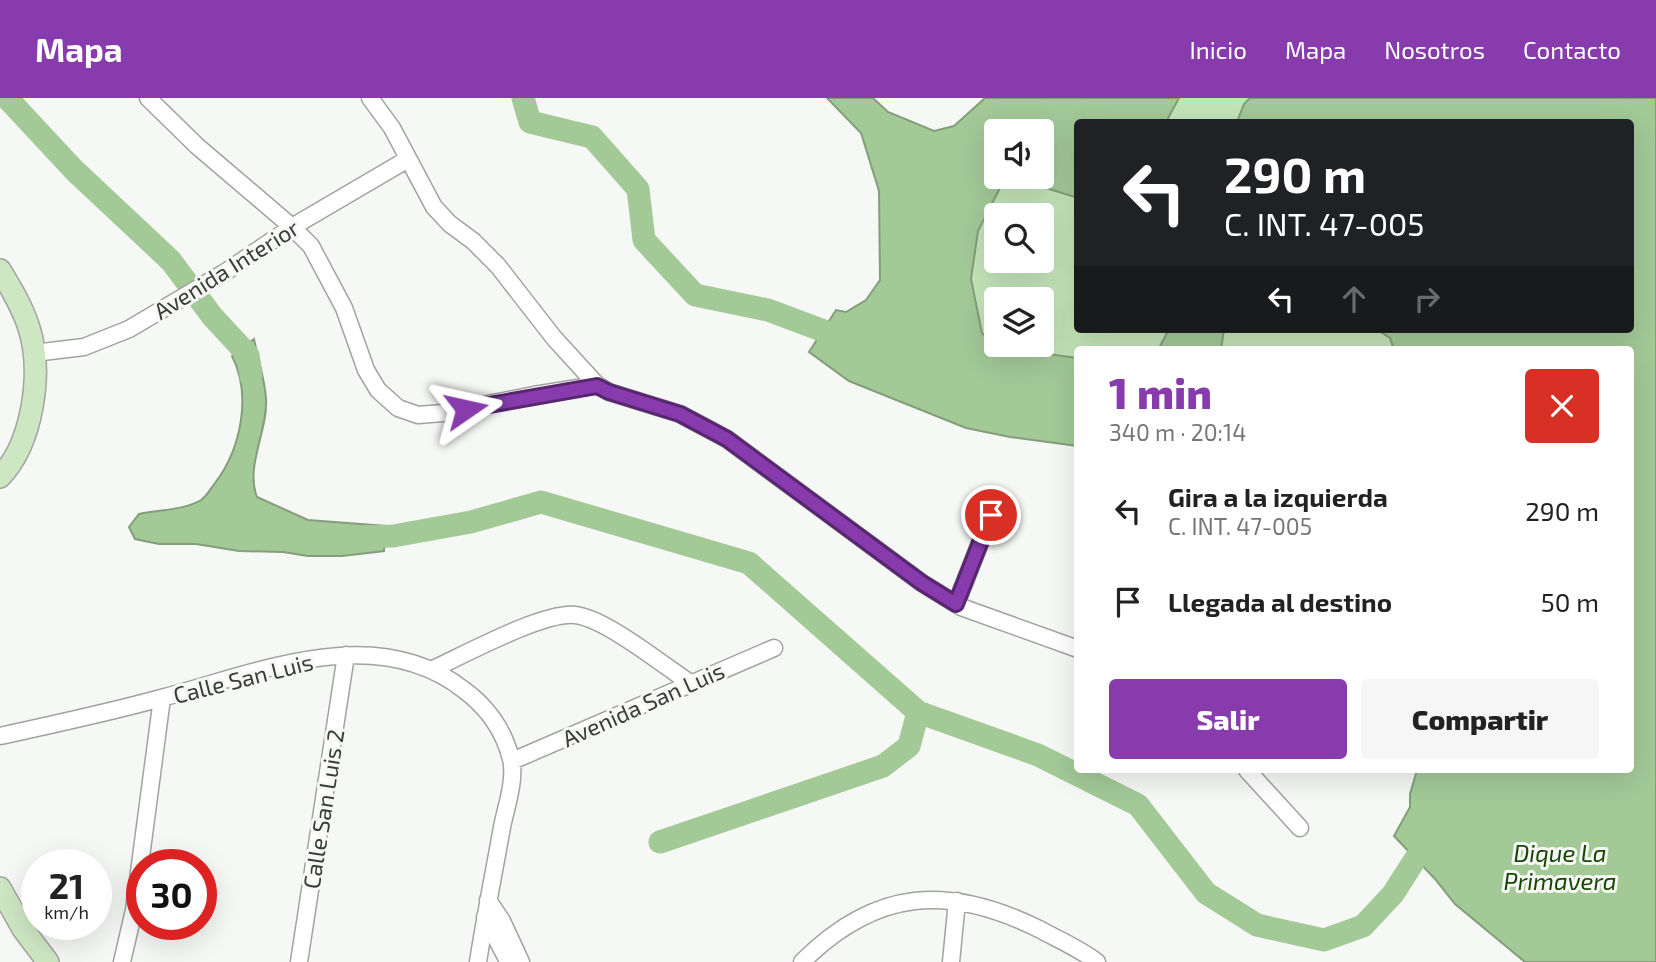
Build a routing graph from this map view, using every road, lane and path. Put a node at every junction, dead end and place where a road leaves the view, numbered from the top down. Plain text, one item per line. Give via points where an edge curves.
1 (148, 98) edge
2 (370, 98) edge
3 (408, 159) junction
4 (292, 227) junction
5 (0, 270) edge
6 (34, 353) junction
7 (597, 386) junction
8 (0, 477) edge
9 (991, 515) dead end
10 (956, 604) junction
11 (774, 648) dead end
12 (1074, 648) edge
13 (346, 655) junction
14 (431, 670) junction
15 (690, 683) junction
16 (162, 698) junction
17 (0, 736) edge
18 (512, 761) junction
19 (1250, 773) edge
20 (1300, 828) dead end
21 (0, 888) edge
22 (488, 900) junction
23 (957, 901) junction
24 (485, 917) junction
25 (512, 958) edge
26 (44, 959) edge
27 (1092, 960) edge
28 (122, 962) edge
29 (299, 962) edge
30 (478, 962) edge
31 (802, 962) edge
32 (951, 962) edge

1 - 4 street
2 - 3 street
3 - 4 street, Avenida Interior
3 - 7 street via 434,207 498,266
4 - 6 street, Avenida Interior via 224,273 108,339 85,347
4 - 7 street via 311,246 328,276 366,370 378,390 398,408 418,415 443,413
5 - 6 street via 29,328
6 - 8 street via 31,415
7 - 10 street via 680,414 727,439
9 - 10 street
10 - 12 street
11 - 15 street, Avenida San Luis
13 - 14 street, Calle San Luis via 378,656
13 - 16 street, Calle San Luis via 283,664
13 - 29 street, Calle San Luis 2
14 - 15 street via 544,619 577,615 599,622
14 - 18 street, Calle San Luis via 458,685 491,716
15 - 18 street, Avenida San Luis
16 - 17 street, Calle San Luis
16 - 28 street via 134,910
18 - 22 street
19 - 20 street
21 - 26 street
22 - 24 street
22 - 25 street via 502,921
23 - 27 street via 1030,925
23 - 31 street via 919,900 882,907 848,923
23 - 32 street
24 - 25 street
24 - 30 street
25 - 30 street via 494,956

